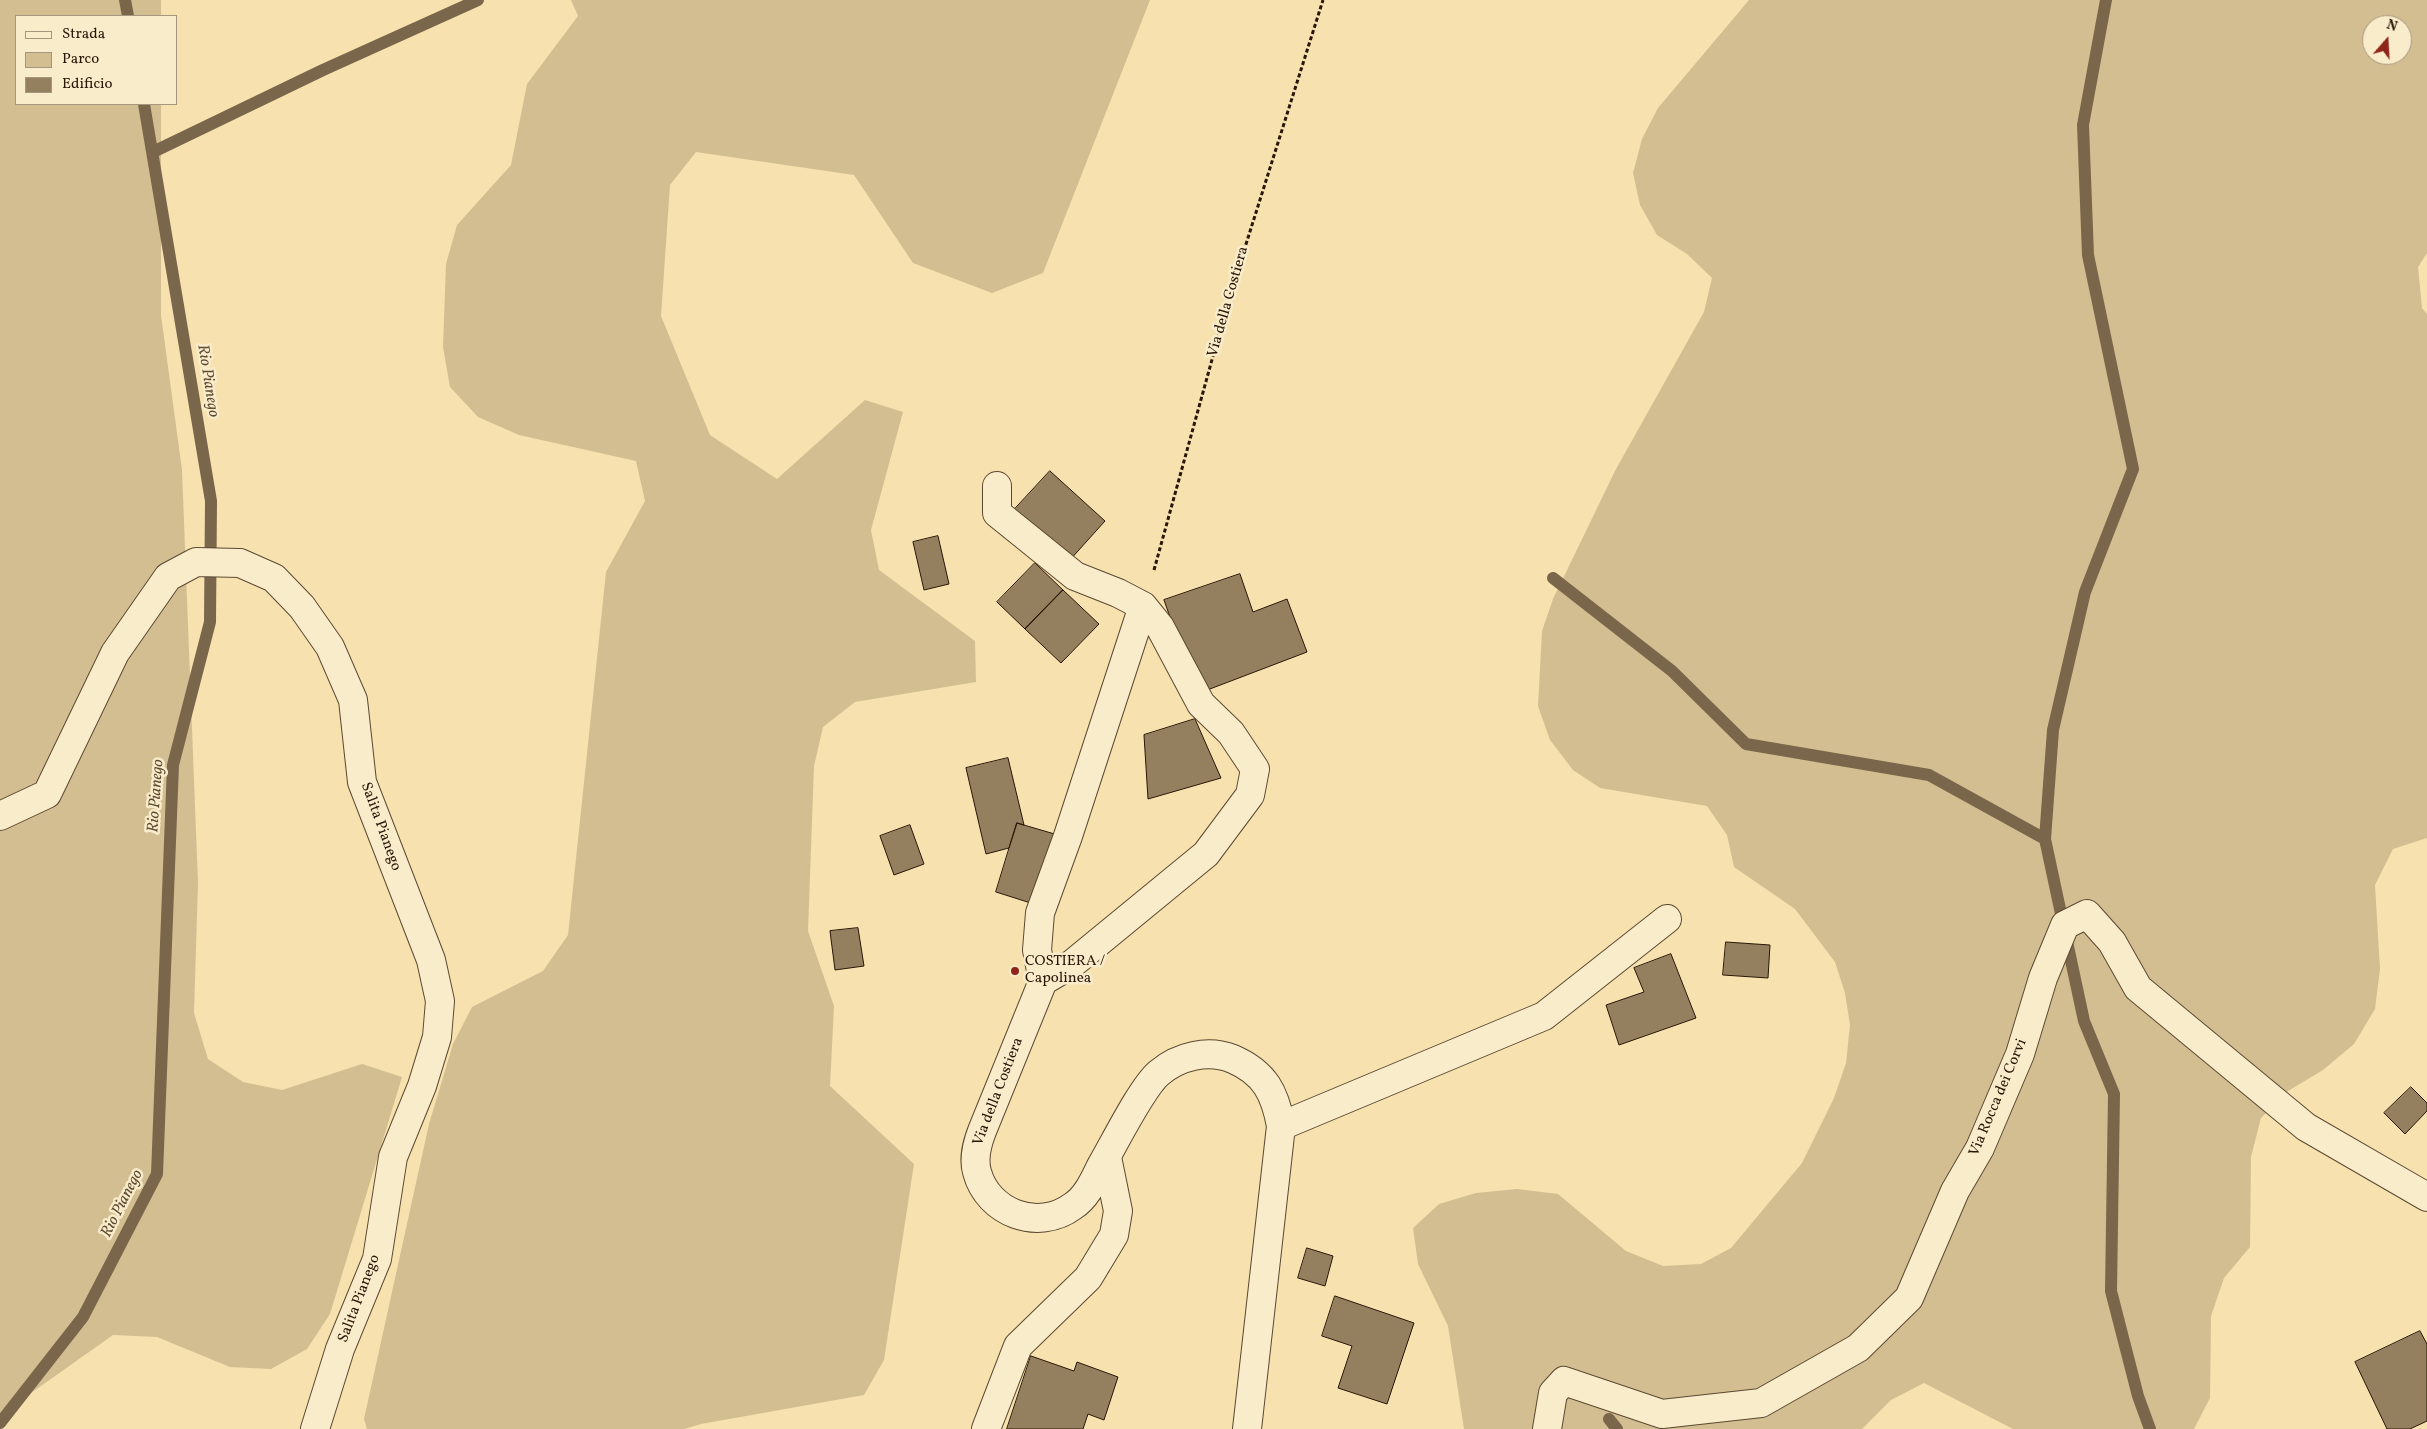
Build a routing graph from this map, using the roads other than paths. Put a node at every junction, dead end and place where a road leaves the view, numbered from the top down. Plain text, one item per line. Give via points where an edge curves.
1 (997, 486) dead end
2 (1143, 606) junction
3 (0, 816) edge
4 (1667, 919) dead end
5 (1043, 981) junction
6 (1281, 1126) junction
7 (1107, 1157) junction
8 (2427, 1197) edge
9 (315, 1429) edge
10 (986, 1429) edge
11 (1247, 1429) edge
12 (1547, 1429) edge

1 - 2 street via 997,513 1075,576
2 - 5 street via 1040,914 1037,950
2 - 5 street via 1160,627 1201,704 1231,733 1255,769 1250,795 1206,854 1072,964
3 - 9 street, Salita Pianego via 47,794 115,653 168,577 196,562 240,563 274,578 302,607 330,647 353,700 362,782 431,960 440,1001 437,1037 422,1086 393,1157 378,1259 340,1349
4 - 6 street via 1544,1016
5 - 7 street, Via della Costiera via 982,1131 976,1150 976,1171 984,1190 998,1205 1016,1215 1036,1219 1056,1216 1074,1206 1088,1190
6 - 7 street, Via della Costiera via 1276,1102 1265,1081 1247,1065 1224,1056 1200,1054 1177,1061 1157,1074
6 - 11 street, Via della Costiera
7 - 10 street via 1118,1210 1114,1235 1088,1278 1018,1346
8 - 12 street, Via Rocca dei Corvi via 2306,1128 2138,988 2112,942 2087,914 2065,926 2043,978 2020,1054 1980,1148 1955,1191 1909,1298 1858,1348 1762,1403 1662,1414 1564,1381 1553,1393

